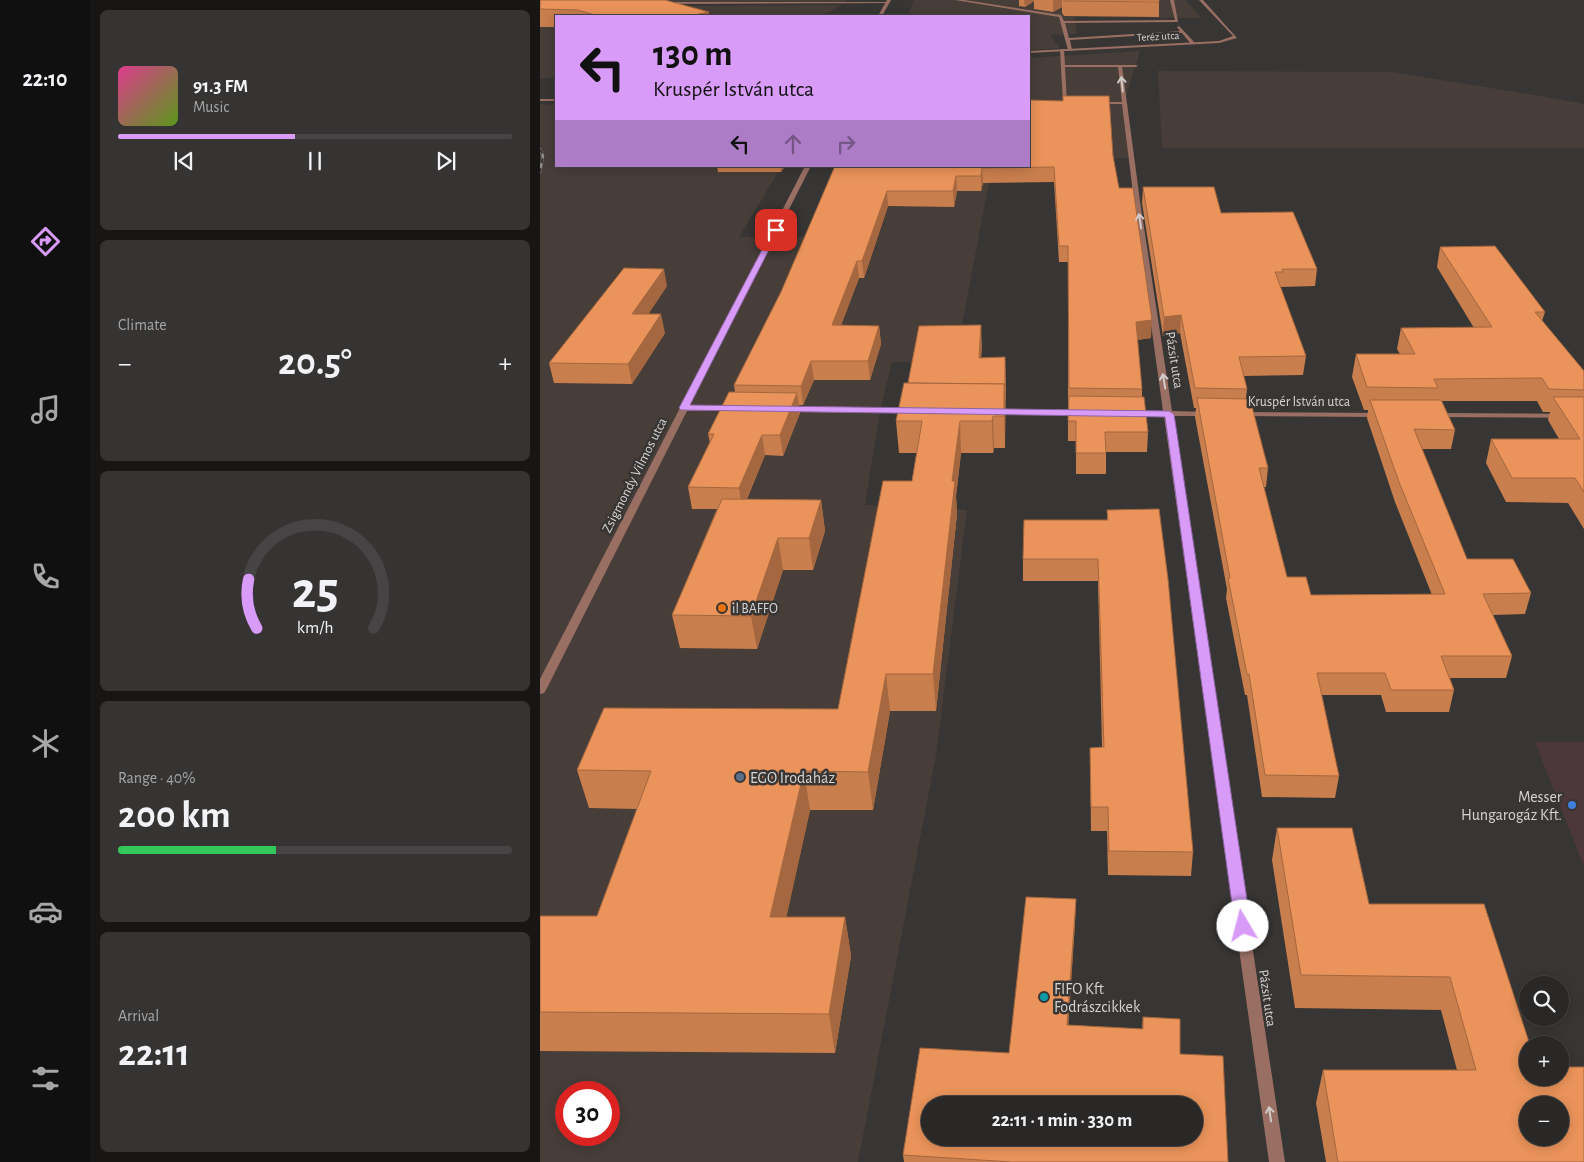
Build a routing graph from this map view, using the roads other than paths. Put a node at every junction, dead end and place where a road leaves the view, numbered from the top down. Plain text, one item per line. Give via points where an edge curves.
1 (957, 0) edge
2 (1172, 0) edge
3 (1201, 0) edge
4 (888, 1) edge
5 (675, 2) edge
6 (821, 2) edge
7 (985, 2) edge
8 (652, 3) edge
9 (1031, 7) dead end
10 (1025, 11) junction
11 (1060, 11) dead end
12 (881, 15) edge
13 (1053, 15) junction
14 (1177, 21) junction
15 (1062, 22) junction
16 (1182, 32) junction
17 (1067, 40) junction
18 (1193, 43) junction
19 (1062, 50) junction
20 (1070, 50) junction
21 (1030, 52) edge
22 (1062, 66) junction
23 (1120, 66) junction
24 (1136, 66) dead end
25 (540, 100) edge
26 (555, 100) edge
27 (1056, 103) edge
28 (1065, 103) junction
29 (1074, 103) edge
30 (1094, 103) edge
31 (1124, 103) junction
32 (807, 167) edge
33 (684, 408) junction
34 (743, 409) edge
35 (782, 410) edge
36 (920, 412) edge
37 (980, 412) edge
38 (1090, 413) edge
39 (1119, 413) edge
40 (1169, 414) junction
41 (1219, 414) edge
42 (1228, 414) edge
43 (1386, 415) edge
44 (1426, 415) edge
45 (1584, 416) edge
46 (540, 690) edge
47 (1277, 1162) edge

1 - 7 street
2 - 14 street
3 - 18 street, Teréz utca via 1236,37 1219,42
4 - 6 street
4 - 12 street
5 - 6 street
5 - 8 street
7 - 10 street
9 - 10 street
10 - 13 street
11 - 13 street
13 - 15 street via 1060,16
14 - 15 street
14 - 16 street
15 - 17 street
16 - 17 street
16 - 18 street
17 - 20 street
18 - 20 street, Teréz utca
19 - 20 street, Teréz utca
19 - 21 street, Teréz utca
19 - 22 street
22 - 23 street
22 - 28 street
23 - 24 street
31 -> 23 street, Pázsit utca
25 - 26 street
27 - 28 street
28 - 29 street
30 - 31 street
40 -> 31 street, Pázsit utca
32 - 33 street, Zsigmondy Vilmos utca
33 - 34 street
33 - 46 street, Zsigmondy Vilmos utca
35 - 36 street
37 - 38 street
39 - 40 street
40 - 41 street
47 -> 40 street, Pázsit utca
42 - 43 street, Kruspér István utca
44 - 45 street

